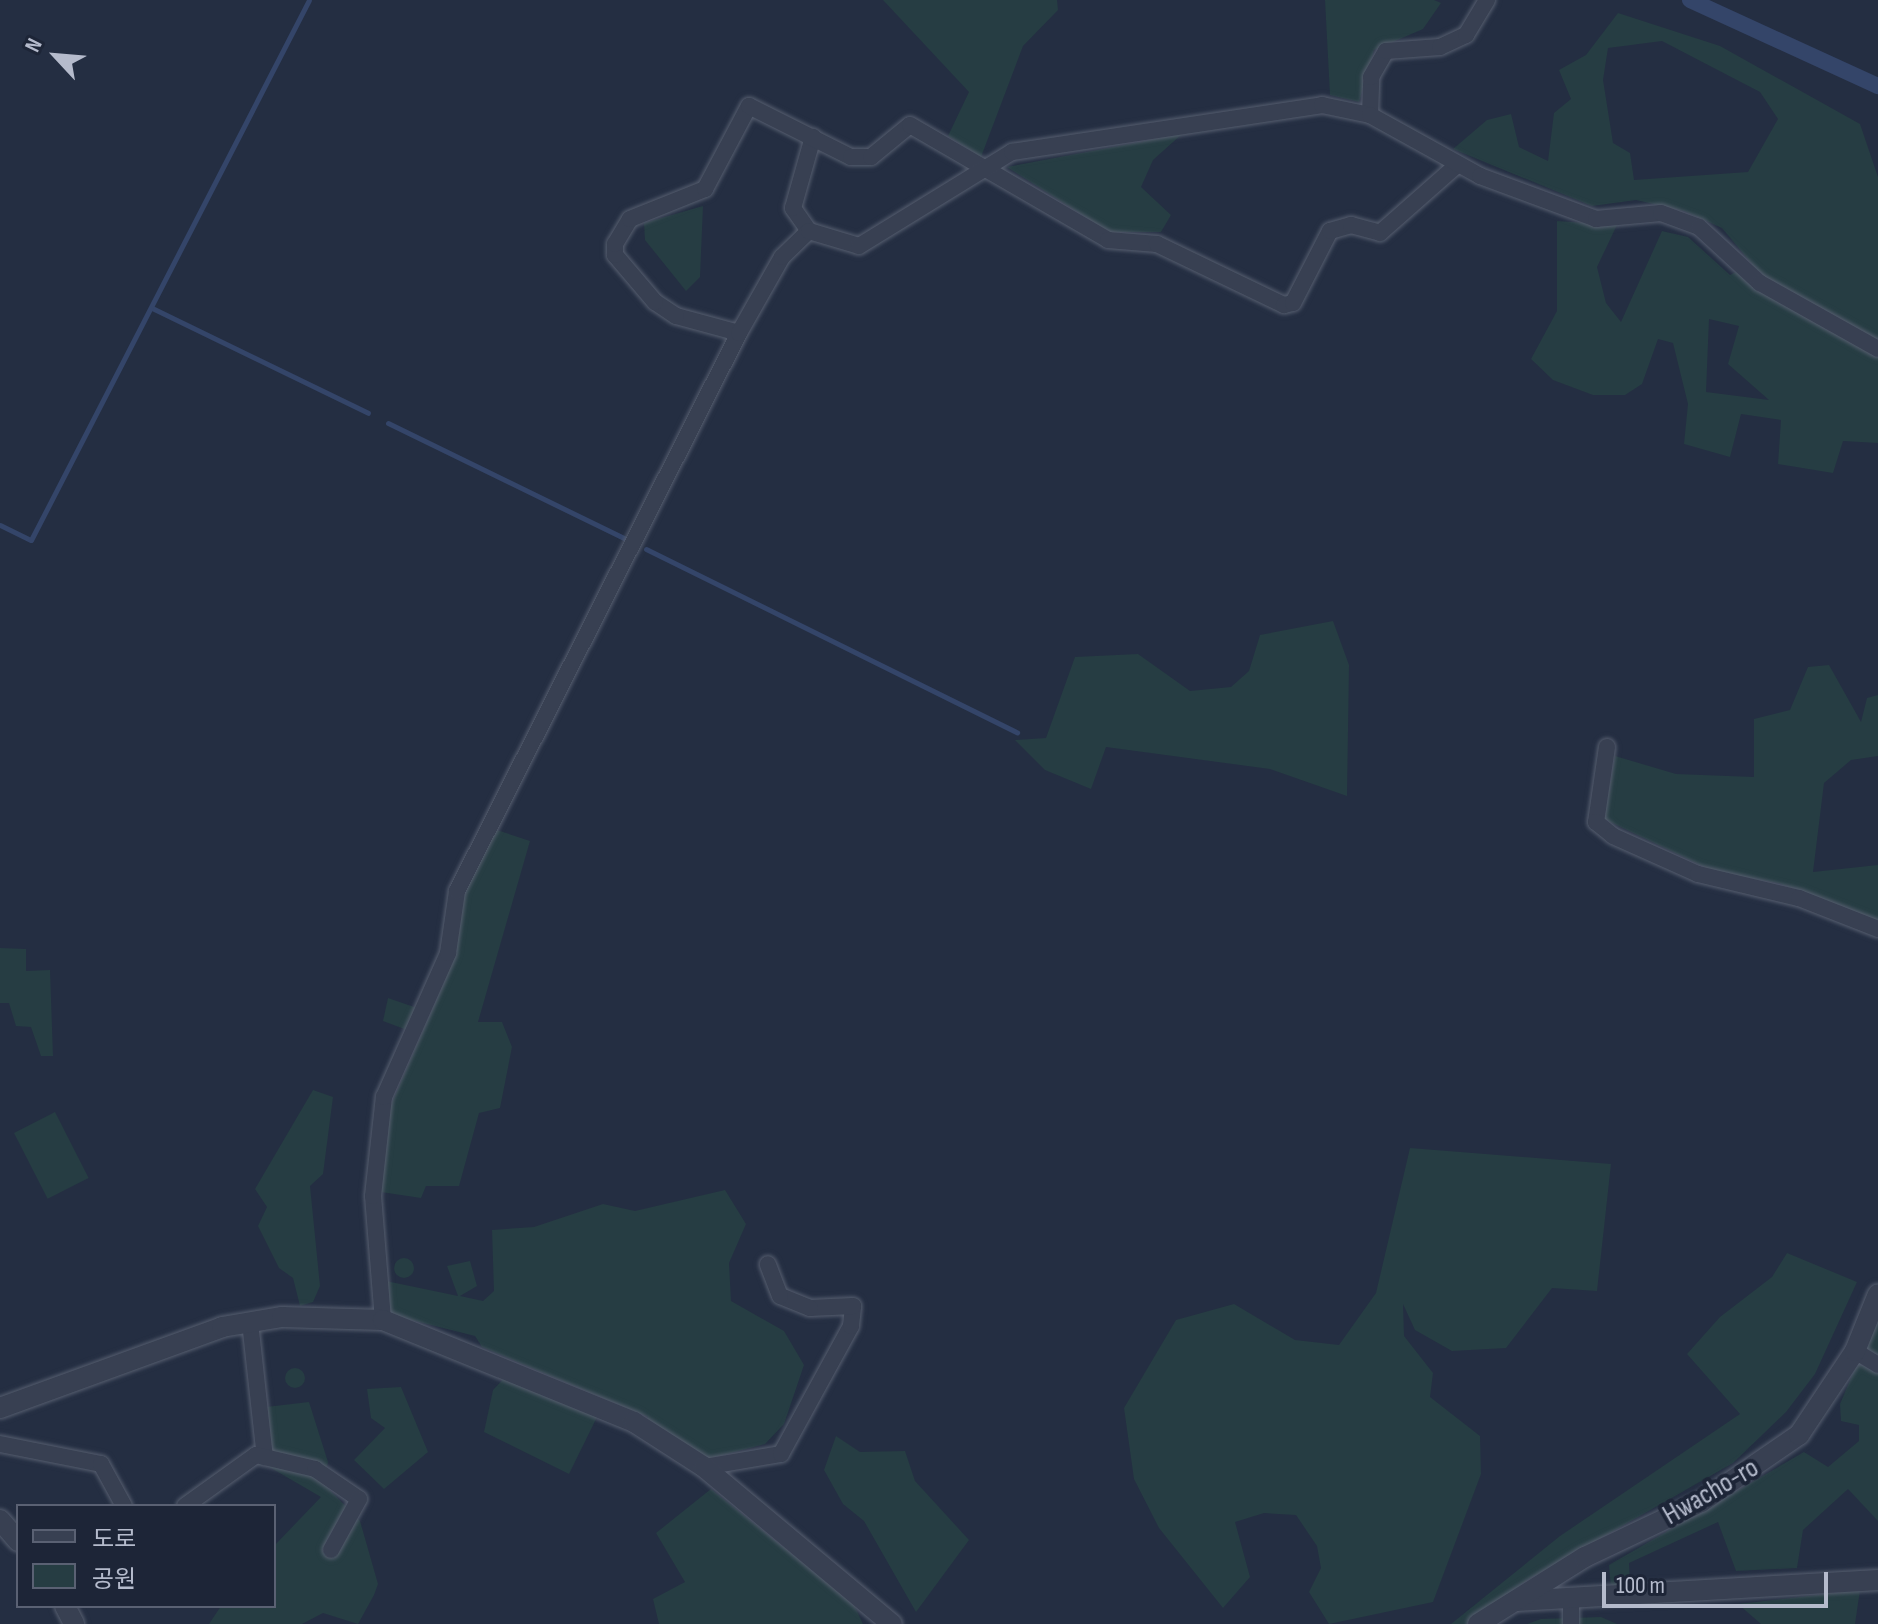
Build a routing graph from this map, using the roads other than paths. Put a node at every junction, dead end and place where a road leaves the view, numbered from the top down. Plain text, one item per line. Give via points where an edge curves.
1 (1487, 0) edge
2 (1370, 115) junction
3 (813, 137) junction
4 (1457, 165) junction
5 (984, 170) junction
6 (809, 231) junction
7 (739, 333) junction
8 (1878, 349) edge
9 (1607, 747) dead end
10 (1878, 929) edge
11 (768, 1264) dead end
12 (1878, 1294) edge
13 (383, 1320) junction
14 (250, 1322) junction
15 (1855, 1351) junction
16 (1878, 1365) edge
17 (0, 1408) edge
18 (0, 1444) edge
19 (265, 1457) junction
20 (704, 1467) junction
21 (123, 1504) edge
22 (188, 1504) edge
23 (0, 1520) edge
24 (16, 1539) edge
25 (331, 1550) dead end
26 (1878, 1580) edge
27 (1516, 1601) junction
28 (1571, 1603) junction
29 (892, 1624) edge
30 (1478, 1624) edge
31 (1571, 1624) edge

1 - 2 street via 1466,35 1440,47 1386,51 1371,77
2 - 4 street
2 - 5 street via 1307,107 1012,152
3 - 5 street via 851,157 871,157 910,125
3 - 6 street via 793,208
3 - 7 street via 749,106 705,189 630,219 615,244 615,255 655,302 676,316
4 - 5 street via 1380,233 1351,225 1330,231 1293,303 1284,305 1157,244 1108,240
4 - 8 street via 1596,219 1661,213 1699,227 1760,283
5 - 6 street via 859,246
6 - 7 street via 782,257
7 - 13 street via 457,891 448,953 384,1097 373,1196
9 - 10 street via 1596,822 1613,836 1698,874 1799,898
11 - 20 street via 780,1296 810,1308 853,1306 851,1326 781,1454
12 - 15 street, Hwacho-ro
13 - 14 street
13 - 20 street via 592,1400
14 - 17 street
14 - 19 street
15 - 16 street
15 - 27 street, Hwacho-ro via 1823,1405 1771,1457
18 - 21 street via 101,1464
19 - 22 street via 256,1455
19 - 25 street via 315,1469 359,1499
20 - 29 street
23 - 24 street
26 - 28 street
27 - 28 street
27 - 30 street, Hwacho-ro
28 - 31 street

